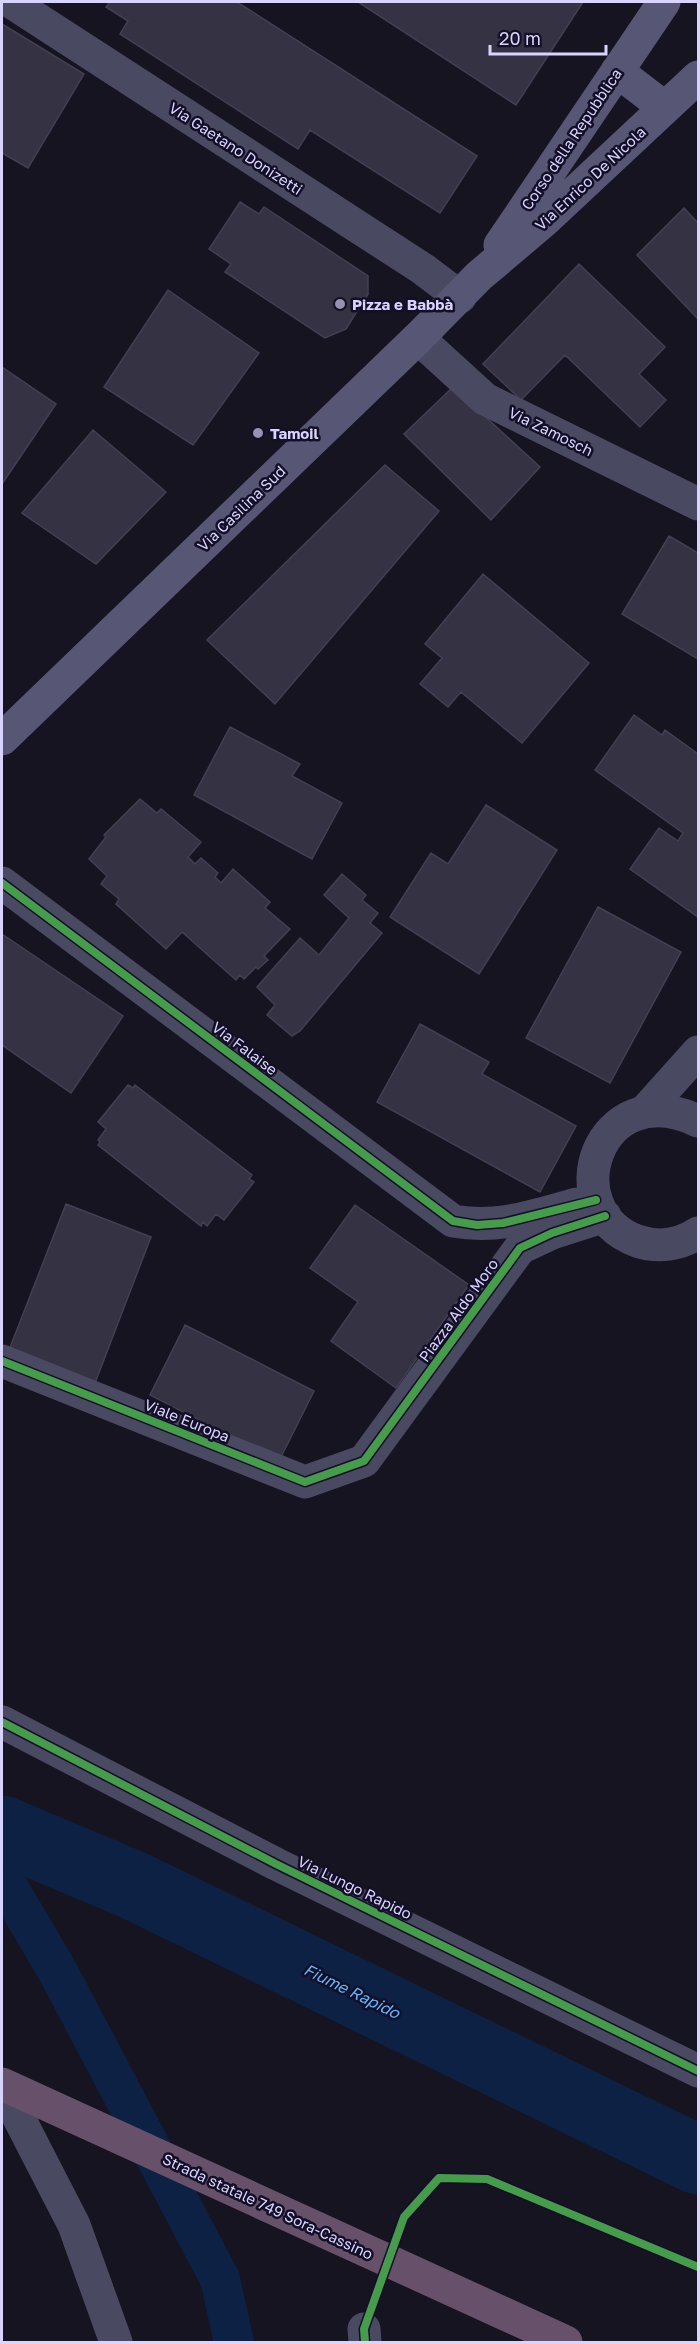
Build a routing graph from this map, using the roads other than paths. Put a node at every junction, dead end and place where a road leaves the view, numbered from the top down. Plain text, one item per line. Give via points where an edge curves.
1 (11, 2) edge
2 (664, 2) edge
3 (617, 71) junction
4 (699, 77) edge
5 (665, 108) junction
6 (470, 286) junction
7 (418, 338) junction
8 (699, 504) edge
9 (2, 739) edge
10 (2, 883) edge
11 (699, 1052) edge
12 (699, 1059) edge
13 (645, 1111) junction
14 (690, 1117) edge
15 (600, 1208) junction
16 (699, 1233) edge
17 (2, 1361) edge
18 (364, 1461) joint
19 (2, 1722) edge
20 (699, 2072) edge
21 (2, 2084) edge
22 (116, 2343) edge
23 (567, 2343) edge

1 - 6 street, Via Gaetano Donizetti via 423,269
2 - 3 main road, Corso della Repubblica
3 - 5 main road
3 - 6 main road, Corso della Repubblica
4 - 5 main road, Via Enrico De Nicola
5 - 6 main road, Via Enrico De Nicola
6 - 7 main road, Via Casilina Sud
7 - 8 street, Via Zamosch via 485,399
7 - 9 main road, Via Casilina Sud
10 - 15 street, Via Falaise via 453,1221 477,1225 503,1223
11 - 13 street
12 - 14 street via 690,1080
13 - 14 street via 663,1109
13 - 15 street via 613,1129 601,1144 594,1162
15 - 16 street via 615,1228 643,1243 675,1244
15 - 18 street, Piazza Aldo Moro via 520,1248
17 - 18 street, Viale Europa via 305,1482
19 - 20 street, Via Lungo Rapido via 276,1864
21 - 22 street via 74,2225
21 - 23 highway, Strada statale 749 Sora-Cassino

